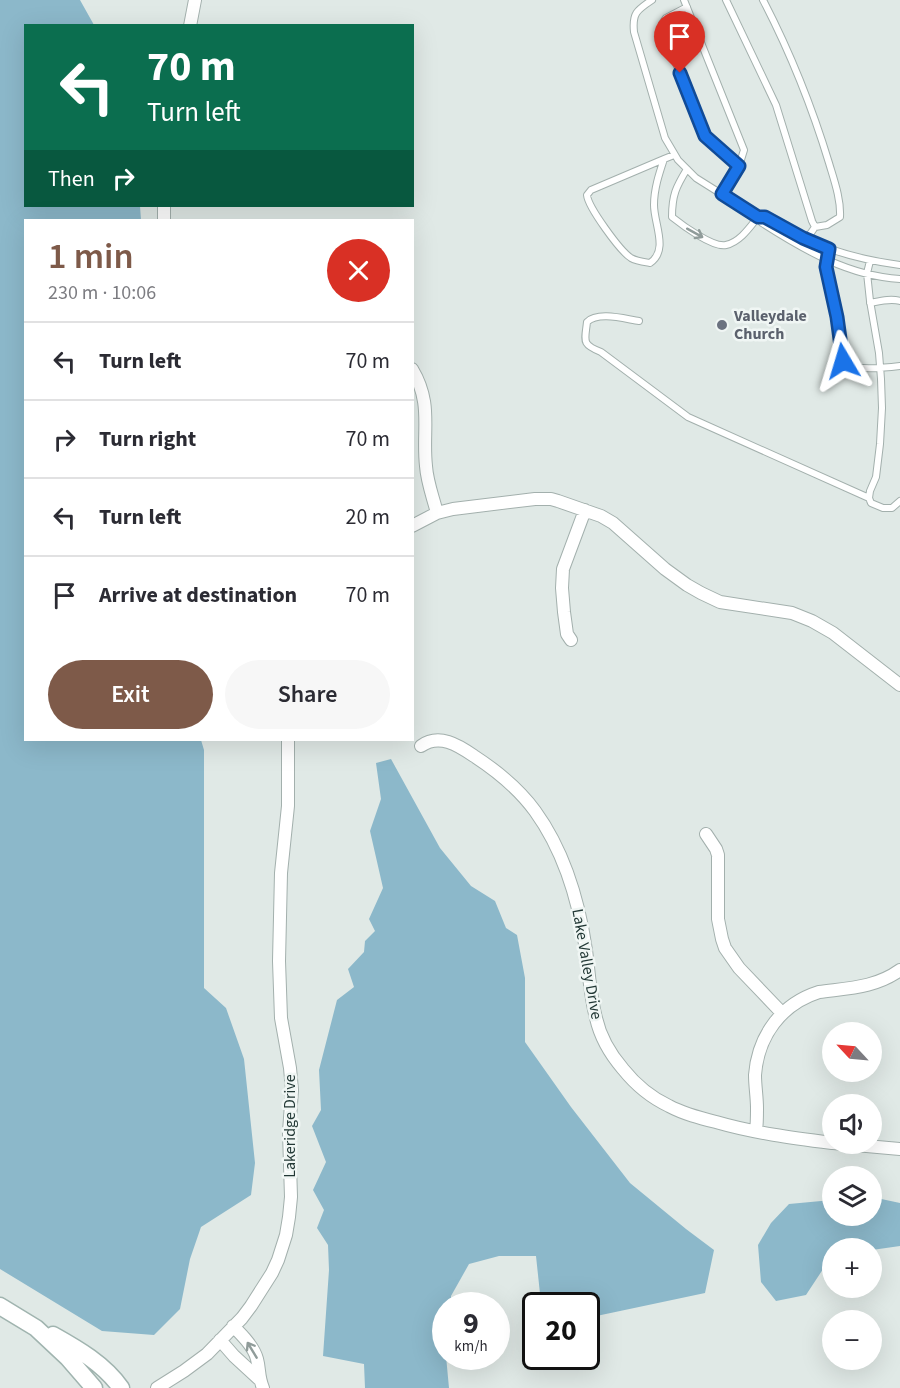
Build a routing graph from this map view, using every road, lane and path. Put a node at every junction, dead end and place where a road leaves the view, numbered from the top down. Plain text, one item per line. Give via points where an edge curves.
1 (195, 0) edge
2 (652, 0) edge
3 (684, 0) edge
4 (726, 0) edge
5 (763, 0) edge
6 (687, 8) junction
7 (190, 24) edge
8 (674, 154) junction
9 (663, 159) junction
10 (739, 166) junction
11 (687, 169) junction
12 (722, 194) junction
13 (758, 217) junction
14 (815, 227) junction
15 (806, 240) junction
16 (829, 249) junction
17 (826, 260) junction
18 (870, 261) junction
19 (900, 265) edge
20 (867, 273) junction
21 (900, 279) edge
22 (900, 301) edge
23 (870, 303) junction
24 (639, 321) dead end
25 (900, 366) edge
26 (880, 369) junction
27 (414, 373) edge
28 (869, 498) junction
29 (900, 501) edge
30 (585, 510) junction
31 (437, 513) junction
32 (414, 525) edge
33 (572, 640) dead end
34 (900, 685) edge
35 (288, 741) edge
36 (421, 746) dead end
37 (706, 834) dead end
38 (900, 970) edge
39 (782, 1013) junction
40 (756, 1131) junction
41 (822, 1141) edge
42 (882, 1147) edge
43 (900, 1149) edge
44 (0, 1306) edge
45 (233, 1326) junction
46 (36, 1328) junction
47 (220, 1340) junction
48 (261, 1384) edge
49 (94, 1388) edge
50 (121, 1388) edge
51 (157, 1388) edge

1 - 7 street
2 - 8 lane via 636,13 634,32 665,138
3 - 6 lane
4 - 14 lane via 776,105
5 - 14 lane via 819,130 835,181 840,217
6 - 10 lane via 744,150
6 - 10 lane via 666,18 663,31 705,136
8 - 9 lane
8 - 11 lane
9 - 9 lane via 587,195 591,207 623,251 631,258 650,263 660,245 654,204
10 - 12 lane
11 - 12 lane
11 -> 13 lane via 672,202 672,217 684,227 718,245 727,245
12 - 13 lane
13 - 15 lane via 765,217
13 - 17 lane via 793,243
14 - 15 lane
15 - 16 lane
16 - 17 lane
16 - 18 lane
17 - 20 lane
17 - 26 lane via 843,361 846,366
18 - 19 lane
18 - 20 lane
20 - 21 lane
20 - 23 lane
22 - 23 lane
23 - 26 lane
24 - 28 lane via 591,317 585,343 688,417
25 - 26 lane
26 - 28 lane via 880,444
27 - 31 street via 425,405 426,466
28 - 29 lane via 871,503 892,508
30 - 31 street via 551,499 535,499
30 - 33 street via 563,569 564,612 567,634
30 - 34 street via 613,523 694,589 720,602 792,613 812,621
31 - 32 street
35 - 45 street, Lakeridge Drive via 279,961 281,1018 292,1090 290,1217 272,1273
36 - 40 street, Lake Valley Drive via 441,740 466,750 506,781 541,821 563,863 579,912 596,1018 623,1070 669,1106 696,1117
37 - 39 street via 718,855 718,919 725,948
38 - 39 street via 861,988 813,994
39 - 40 street via 768,1031 759,1053 755,1078
40 - 41 street, Lake Valley Drive
42 - 43 street, Lake Valley Drive
44 - 46 street
45 - 47 street, Lakeridge Drive
48 -> 45 street via 257,1358
46 - 49 street
46 - 50 street via 82,1352
47 - 48 street
47 - 51 street, Lakeridge Drive

